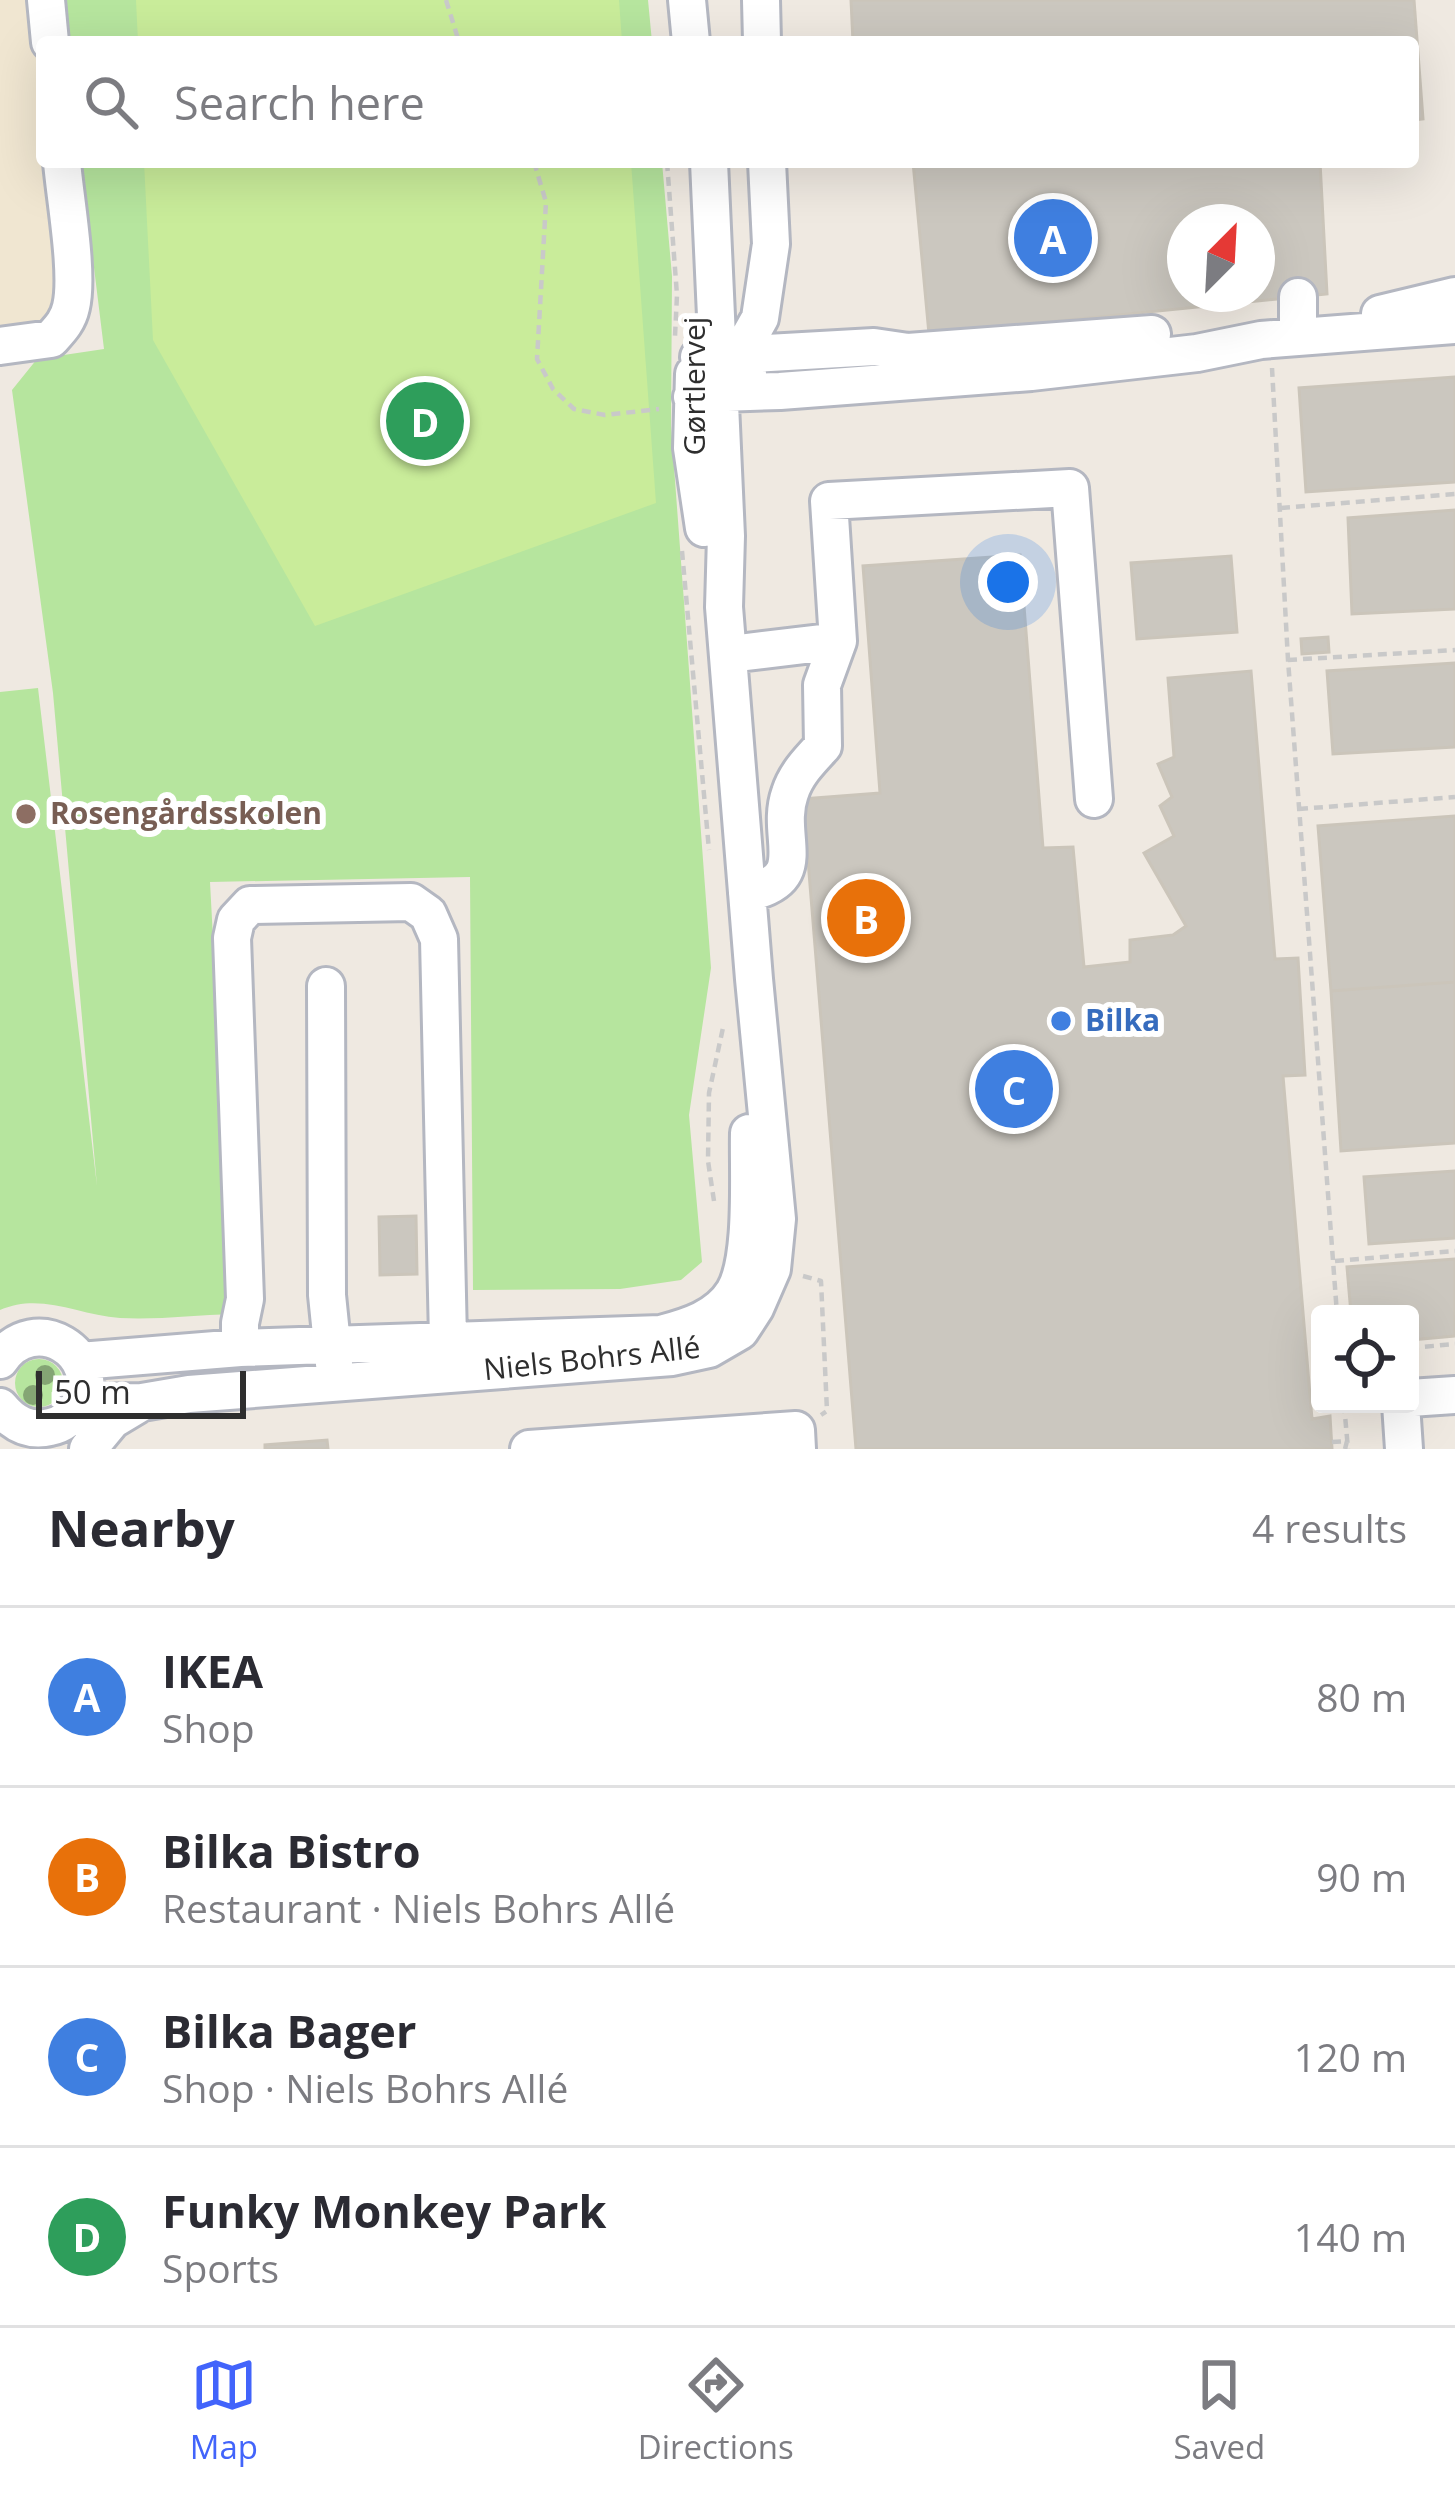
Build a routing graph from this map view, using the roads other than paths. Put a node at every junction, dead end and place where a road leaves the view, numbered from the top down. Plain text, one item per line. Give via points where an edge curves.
1 (46, 0) edge
2 (687, 0) edge
3 (760, 0) edge
4 (49, 36) edge
5 (690, 36) edge
6 (762, 36) edge
7 (63, 168) edge
8 (684, 168) edge
9 (709, 168) edge
10 (767, 168) edge
11 (1455, 296) edge
12 (1455, 325) edge
13 (1291, 329) junction
14 (0, 346) edge
15 (709, 352) junction
16 (708, 398) junction
17 (838, 641) junction
18 (730, 654) junction
19 (1094, 799) dead end
20 (747, 893) junction
21 (754, 979) junction
22 (326, 986) dead end
23 (448, 1339) junction
24 (240, 1348) junction
25 (333, 1355) junction
26 (0, 1360) edge
27 (80, 1360) junction
28 (189, 1394) junction
29 (1455, 1395) edge
30 (1419, 1397) edge
31 (1402, 1413) edge
32 (41, 1427) edge
33 (796, 1440) edge
34 (529, 1449) edge
35 (1404, 1449) edge

1 - 4 street
2 - 5 street
3 - 6 street
7 - 14 street via 72,304 51,339
8 - 15 street, Gørtlervej via 694,303
9 - 15 street, Gørtlervej
10 - 15 street via 771,244 760,318 748,341
11 - 13 street
12 - 13 street
13 - 15 street via 908,352
13 - 16 street via 1197,352 1031,372
15 - 16 street, Gørtlervej
16 - 18 street, Niels Bohrs Allé
17 - 18 street
17 - 19 street via 829,500 1070,488
17 - 20 street via 822,685 823,746 789,794 785,873
18 - 20 street, Niels Bohrs Allé
20 - 21 street, Niels Bohrs Allé
21 - 23 street, Niels Bohrs Allé via 745,1261 734,1292 692,1326 662,1334
21 - 28 street, Niels Bohrs Allé via 777,1219 772,1268 740,1331 672,1357
22 - 25 street
23 - 24 street via 439,939 428,914 411,902 250,905 232,938
23 - 25 street, Niels Bohrs Allé
24 - 25 street, Niels Bohrs Allé
24 - 27 street, Niels Bohrs Allé
25 - 28 street
26 - 27 street via 37,1336
27 - 32 street via 85,1389
28 - 32 street, Niels Bohrs Allé
29 - 30 street
31 - 35 street
33 - 34 street

